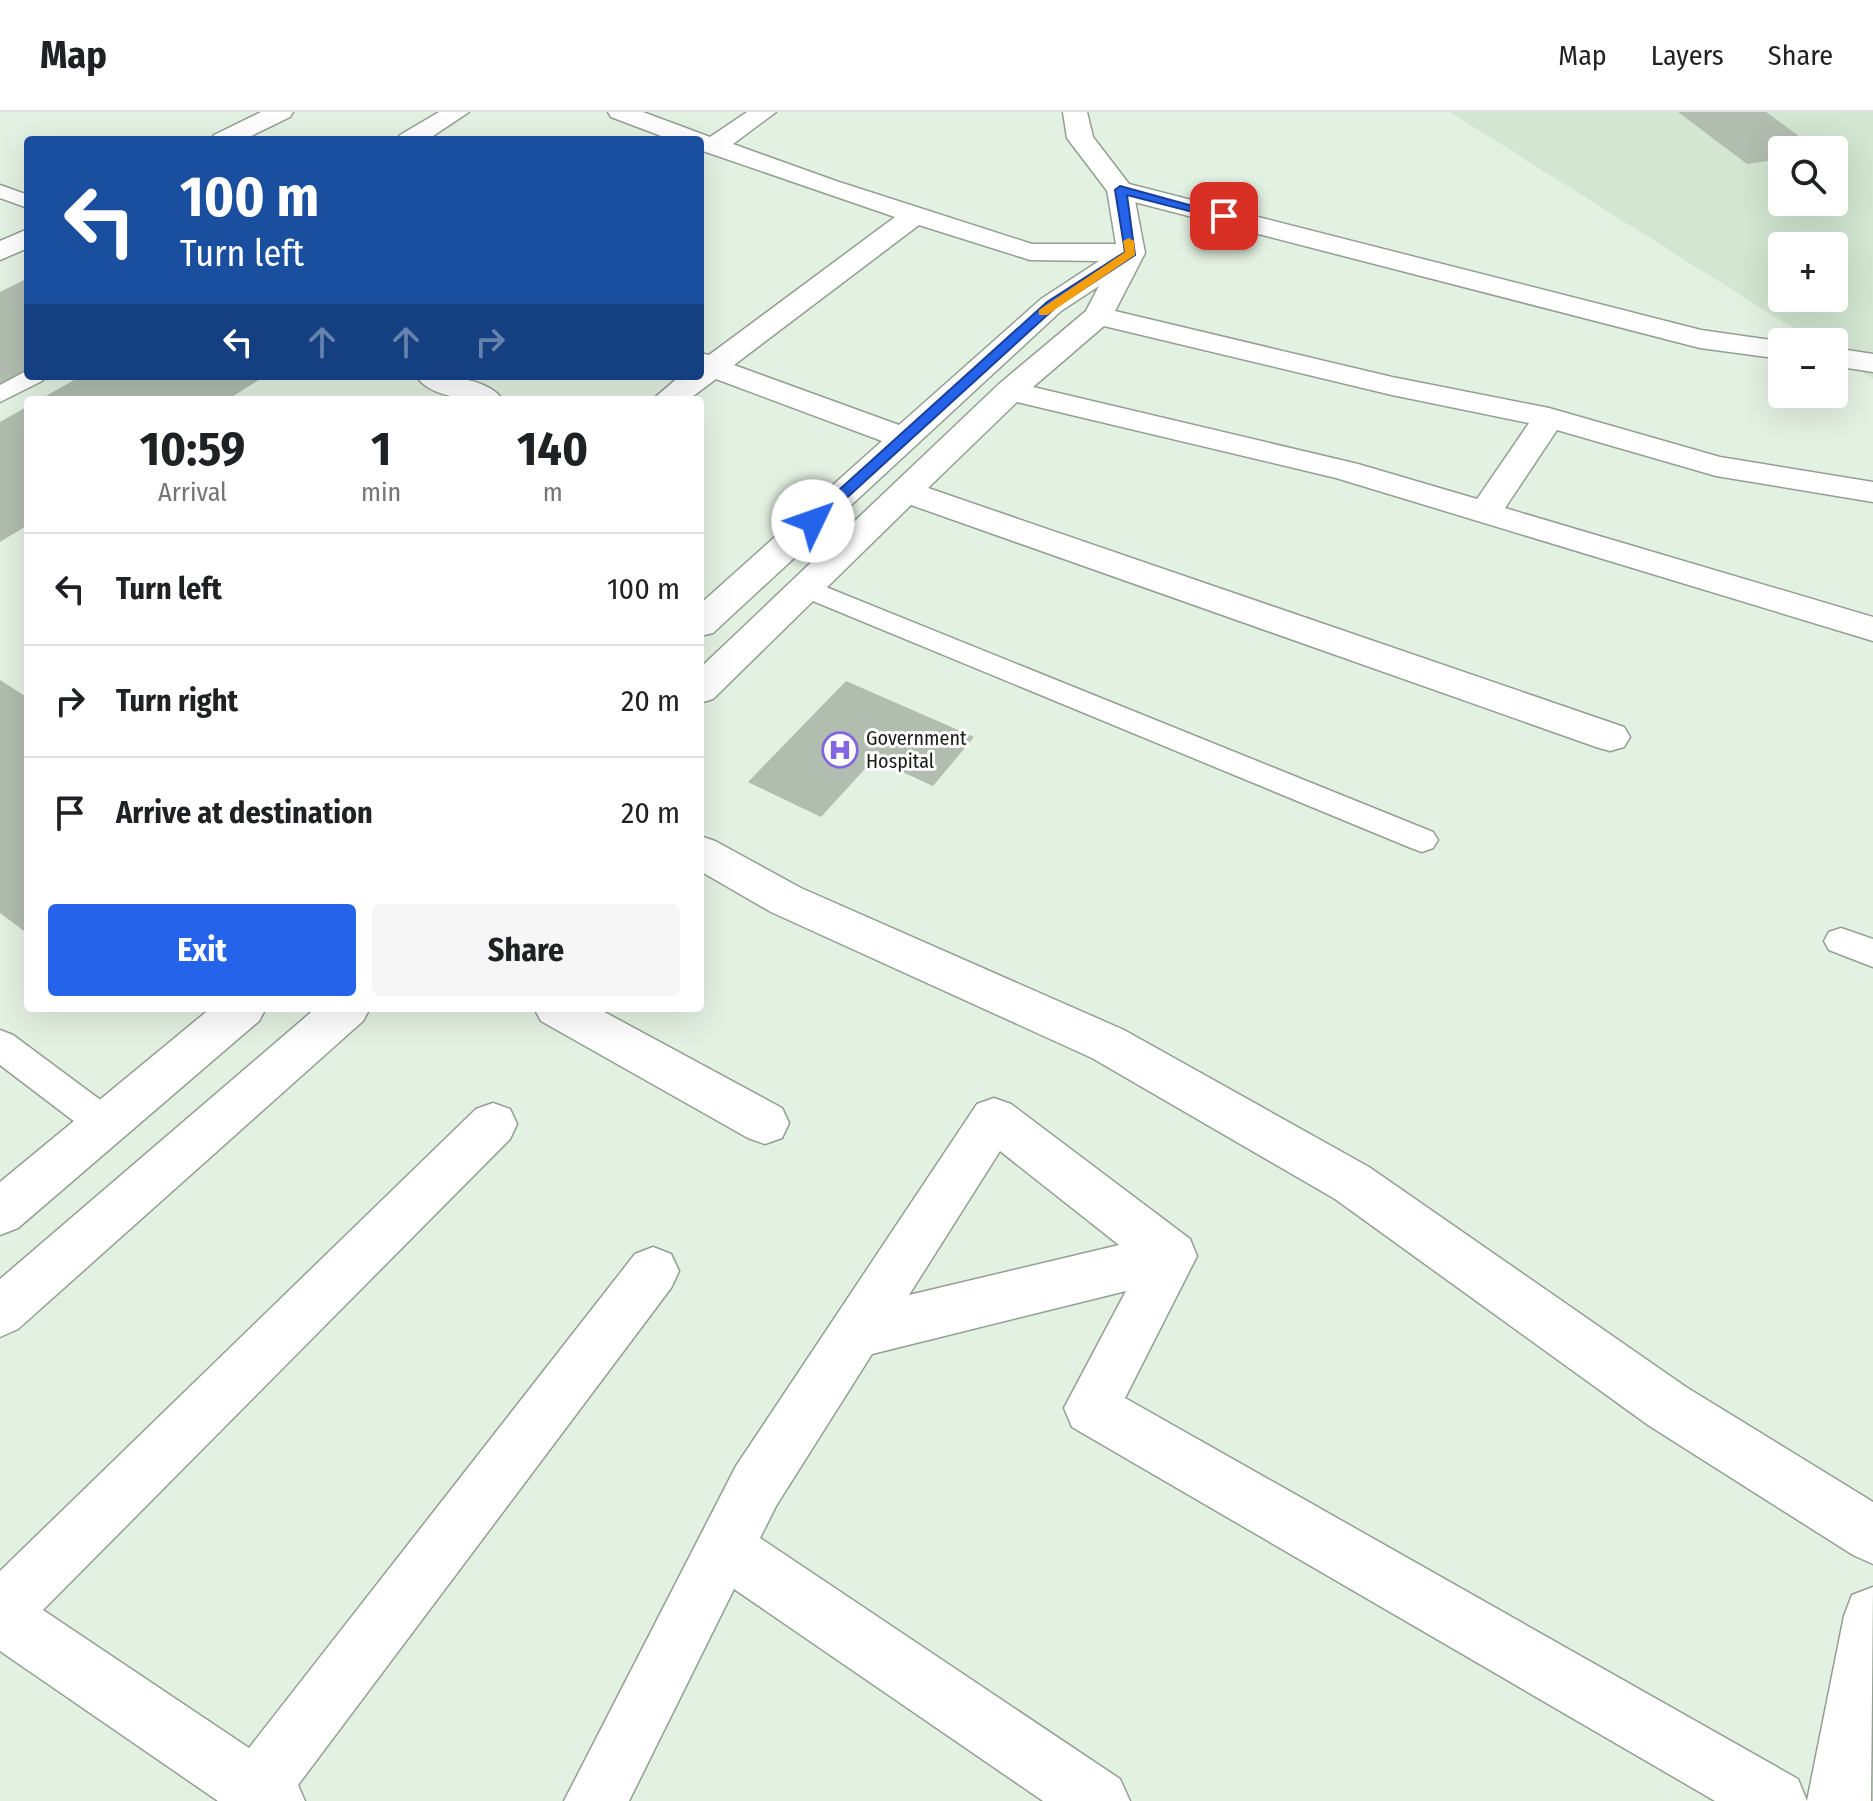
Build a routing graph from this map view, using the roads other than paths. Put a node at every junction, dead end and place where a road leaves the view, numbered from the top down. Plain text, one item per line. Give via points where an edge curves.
1 (281, 112) edge
2 (457, 112) edge
3 (764, 112) edge
4 (1075, 112) edge
5 (639, 115) edge
6 (231, 136) edge
7 (416, 136) edge
8 (687, 136) edge
9 (704, 142) edge
10 (704, 143) edge
11 (1120, 190) junction
12 (0, 191) edge
13 (24, 200) edge
14 (914, 216) junction
15 (24, 239) edge
16 (0, 252) edge
17 (1131, 253) junction
18 (1098, 316) junction
19 (1768, 348) edge
20 (1848, 359) edge
21 (1873, 363) edge
22 (704, 369) edge
23 (704, 370) edge
24 (27, 380) edge
25 (440, 380) edge
26 (691, 380) edge
27 (1010, 391) junction
28 (0, 395) edge
29 (478, 396) edge
30 (673, 396) edge
31 (1549, 418) junction
32 (904, 438) junction
33 (906, 492) junction
34 (1873, 492) edge
35 (1486, 511) junction
36 (806, 588) junction
37 (704, 620) edge
38 (1873, 629) edge
39 (704, 686) edge
40 (1610, 737) dead end
41 (1422, 840) dead end
42 (704, 854) edge
43 (1841, 941) dead end
44 (1873, 953) edge
45 (238, 1012) edge
46 (342, 1012) edge
47 (564, 1012) edge
48 (0, 1045) edge
49 (765, 1123) dead end
50 (105, 1124) junction
51 (493, 1124) dead end
52 (0, 1212) edge
53 (1172, 1256) junction
54 (653, 1271) dead end
55 (0, 1312) edge
56 (855, 1333) junction
57 (1873, 1535) edge
58 (724, 1548) junction
59 (0, 1614) edge
60 (1873, 1616) edge
61 (265, 1795) edge
62 (596, 1801) edge
63 (1098, 1801) edge
64 (1776, 1801) edge
65 (1839, 1801) edge

1 - 6 street
2 - 7 street
3 - 9 street
4 - 11 street via 1080,138
5 - 8 street
10 - 14 street
11 - 17 street
11 - 19 street via 1700,339
12 - 13 lane
14 - 17 street via 1030,252
14 - 22 street
15 - 16 street
17 - 18 street
17 - 32 street via 1051,305
18 - 27 street
18 - 31 street
20 - 21 street
23 - 32 street
24 - 28 lane
25 - 29 street
26 - 30 street
27 - 33 street
27 - 35 street via 1346,471
31 - 34 street via 1716,466
31 - 35 street
32 - 37 street
33 - 36 street
33 - 40 street
35 - 38 street
36 - 39 street
36 - 41 lane
42 - 57 street via 786,900 1108,1044 1352,1183 1667,1406
43 - 44 lane
45 - 50 street
46 - 55 street
47 - 49 street
48 - 50 lane
50 - 52 street
51 - 59 street
53 - 56 street
53 - 56 street via 994,1119
53 - 64 street via 1091,1408
54 - 61 street
56 - 58 street via 756,1486
58 - 62 street
58 - 63 street
59 - 61 street
60 - 65 street

